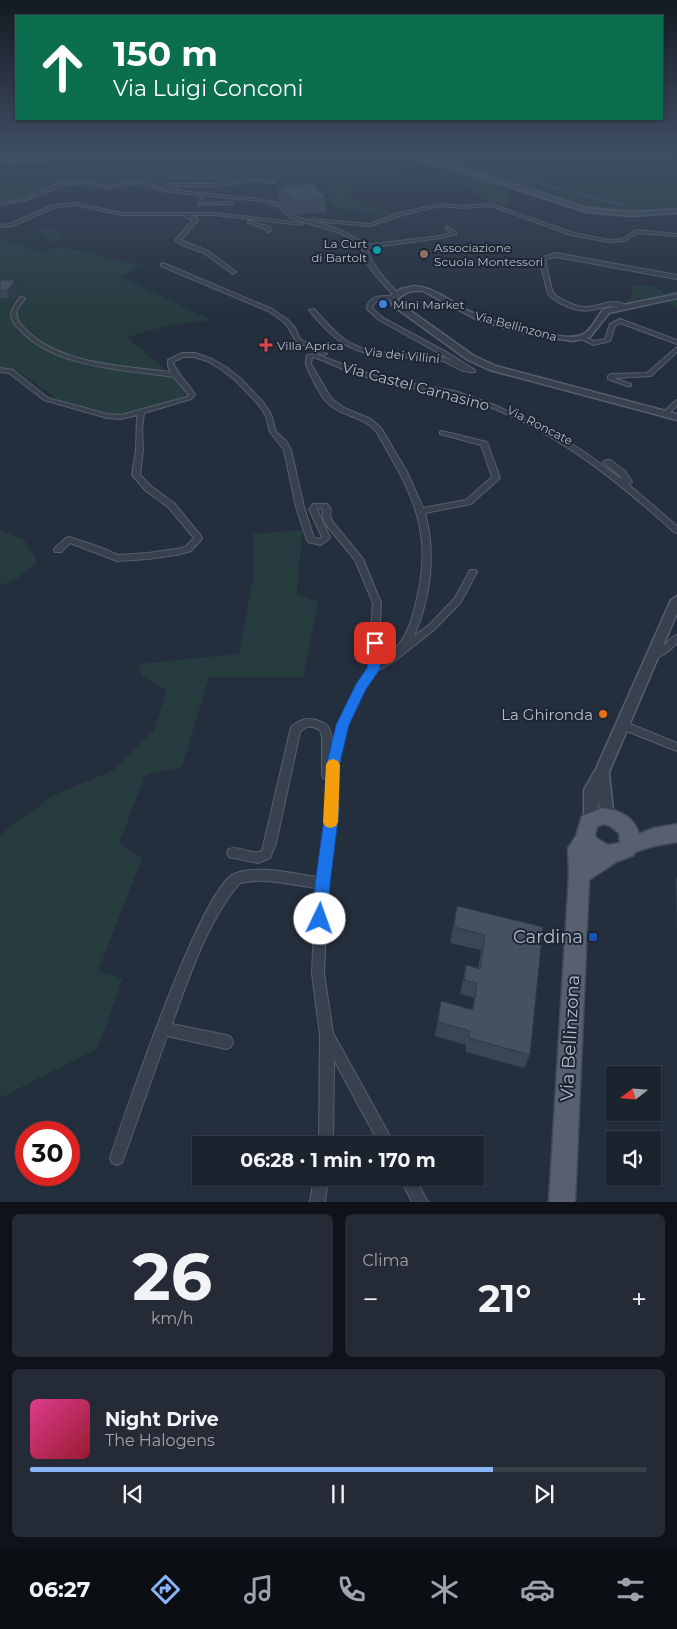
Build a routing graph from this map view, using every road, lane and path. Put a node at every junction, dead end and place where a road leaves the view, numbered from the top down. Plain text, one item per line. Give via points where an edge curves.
1 (55, 207) edge
2 (90, 207) edge
3 (281, 207) edge
4 (430, 207) edge
5 (497, 207) edge
6 (578, 207) edge
7 (677, 212) edge
8 (175, 214) junction
9 (287, 214) junction
10 (234, 215) junction
11 (0, 226) edge
12 (316, 226) junction
13 (446, 227) dead end
14 (269, 231) dead end
15 (677, 235) edge
16 (364, 247) junction
17 (164, 265) dead end
18 (233, 272) dead end
19 (677, 277) edge
20 (394, 296) junction
21 (677, 296) edge
22 (22, 298) dead end
23 (625, 307) junction
24 (312, 310) dead end
25 (581, 338) junction
26 (677, 342) edge
27 (677, 349) edge
28 (0, 370) edge
29 (176, 375) junction
30 (629, 385) dead end
31 (677, 402) edge
32 (141, 411) junction
33 (665, 414) junction
34 (677, 417) edge
35 (442, 434) dead end
36 (634, 490) junction
37 (420, 511) junction
38 (661, 515) junction
39 (677, 525) edge
40 (677, 530) edge
41 (58, 550) dead end
42 (473, 572) dead end
43 (677, 600) edge
44 (677, 638) edge
45 (401, 652) junction
46 (652, 656) junction
47 (373, 669) junction
48 (624, 725) junction
49 (677, 747) edge
50 (602, 825) junction
51 (329, 830) junction
52 (671, 833) edge
53 (629, 846) junction
54 (233, 854) dead end
55 (610, 855) junction
56 (579, 875) junction
57 (322, 884) junction
58 (164, 1029) junction
59 (327, 1035) junction
60 (226, 1042) dead end
61 (326, 1136) edge
62 (383, 1136) edge
63 (117, 1158) dead end
64 (320, 1186) edge
65 (411, 1186) edge
66 (317, 1202) edge
67 (420, 1202) edge
68 (562, 1202) edge

1 - 11 street
2 - 8 street via 122,214
3 - 9 street
4 - 9 street via 366,226
5 - 15 street via 573,234 609,240 624,240 636,231
6 - 7 main road via 631,214
8 - 10 street
8 - 18 street via 172,215 196,220 178,240 206,252
9 - 12 street
10 - 12 street
10 - 14 street via 230,217
12 - 16 street via 342,232
13 - 16 street via 454,233
16 - 20 street via 374,270
17 - 36 street, Via Roncate via 270,310 286,321 298,340 363,371 462,393 512,409 600,458 622,473
19 - 23 street via 556,255 542,258 554,298 587,309 618,303
20 - 24 street, Via dei Villini via 377,298 369,308 381,319 473,371 439,358 377,355 356,350 328,330
20 - 25 street, Via Bellinzona via 412,289 430,290 475,316 553,338
20 - 33 street via 400,307 471,358 493,368
21 - 23 street
22 - 29 street via 14,312 15,321 41,344 87,363
23 - 25 street via 601,315 594,331
25 - 26 street via 594,343 608,340 612,325 620,321
27 - 30 street via 649,376 612,376 611,380
28 - 32 street via 11,371 46,399 64,405 121,417
29 - 32 street via 192,395
29 - 47 street via 171,367 173,357 197,354 207,358 239,380 268,415 272,431 286,447 311,540 320,542 326,538 313,509 324,506 328,522 359,559 377,603
31 - 33 street
32 - 41 street via 136,475 171,505 198,538 188,549 148,556 117,558 69,540
33 - 34 street
35 - 37 street via 484,444 496,478 468,502
36 - 37 street, Via Castel Carnasino via 597,462 510,412 461,395 360,374 314,355 309,356 308,364 332,404 374,424 406,476
36 - 38 street, Via Castel Carnasino
37 - 45 street, Via Castel Carnasino via 428,544 427,579 416,622
38 - 39 street, Via Castel Carnasino
38 - 40 street, Via Castel Carnasino
42 - 45 street via 458,600
43 - 46 street, Via Bellinzona
44 - 46 street
45 - 47 street, Via Castel Carnasino via 390,662
46 - 48 street, Via Bellinzona
47 - 51 street via 342,725 333,767
48 - 49 street
48 - 50 street, Via Bellinzona via 591,790
50 - 52 main road
50 - 53 main road via 630,837
50 - 55 main road via 596,849
50 - 56 main road, Via Bellinzona via 578,848
51 - 54 street via 327,737 324,728 309,721 301,723 295,730 266,854 258,858
51 - 57 street
52 - 53 main road
53 - 55 main road via 621,853
55 - 56 main road
56 - 68 main road, Via Bellinzona
57 - 58 street via 251,875 228,884 210,914
57 - 59 street via 318,973
58 - 60 street
58 - 63 street
59 - 61 street
59 - 62 street
64 - 66 street
65 - 67 street

